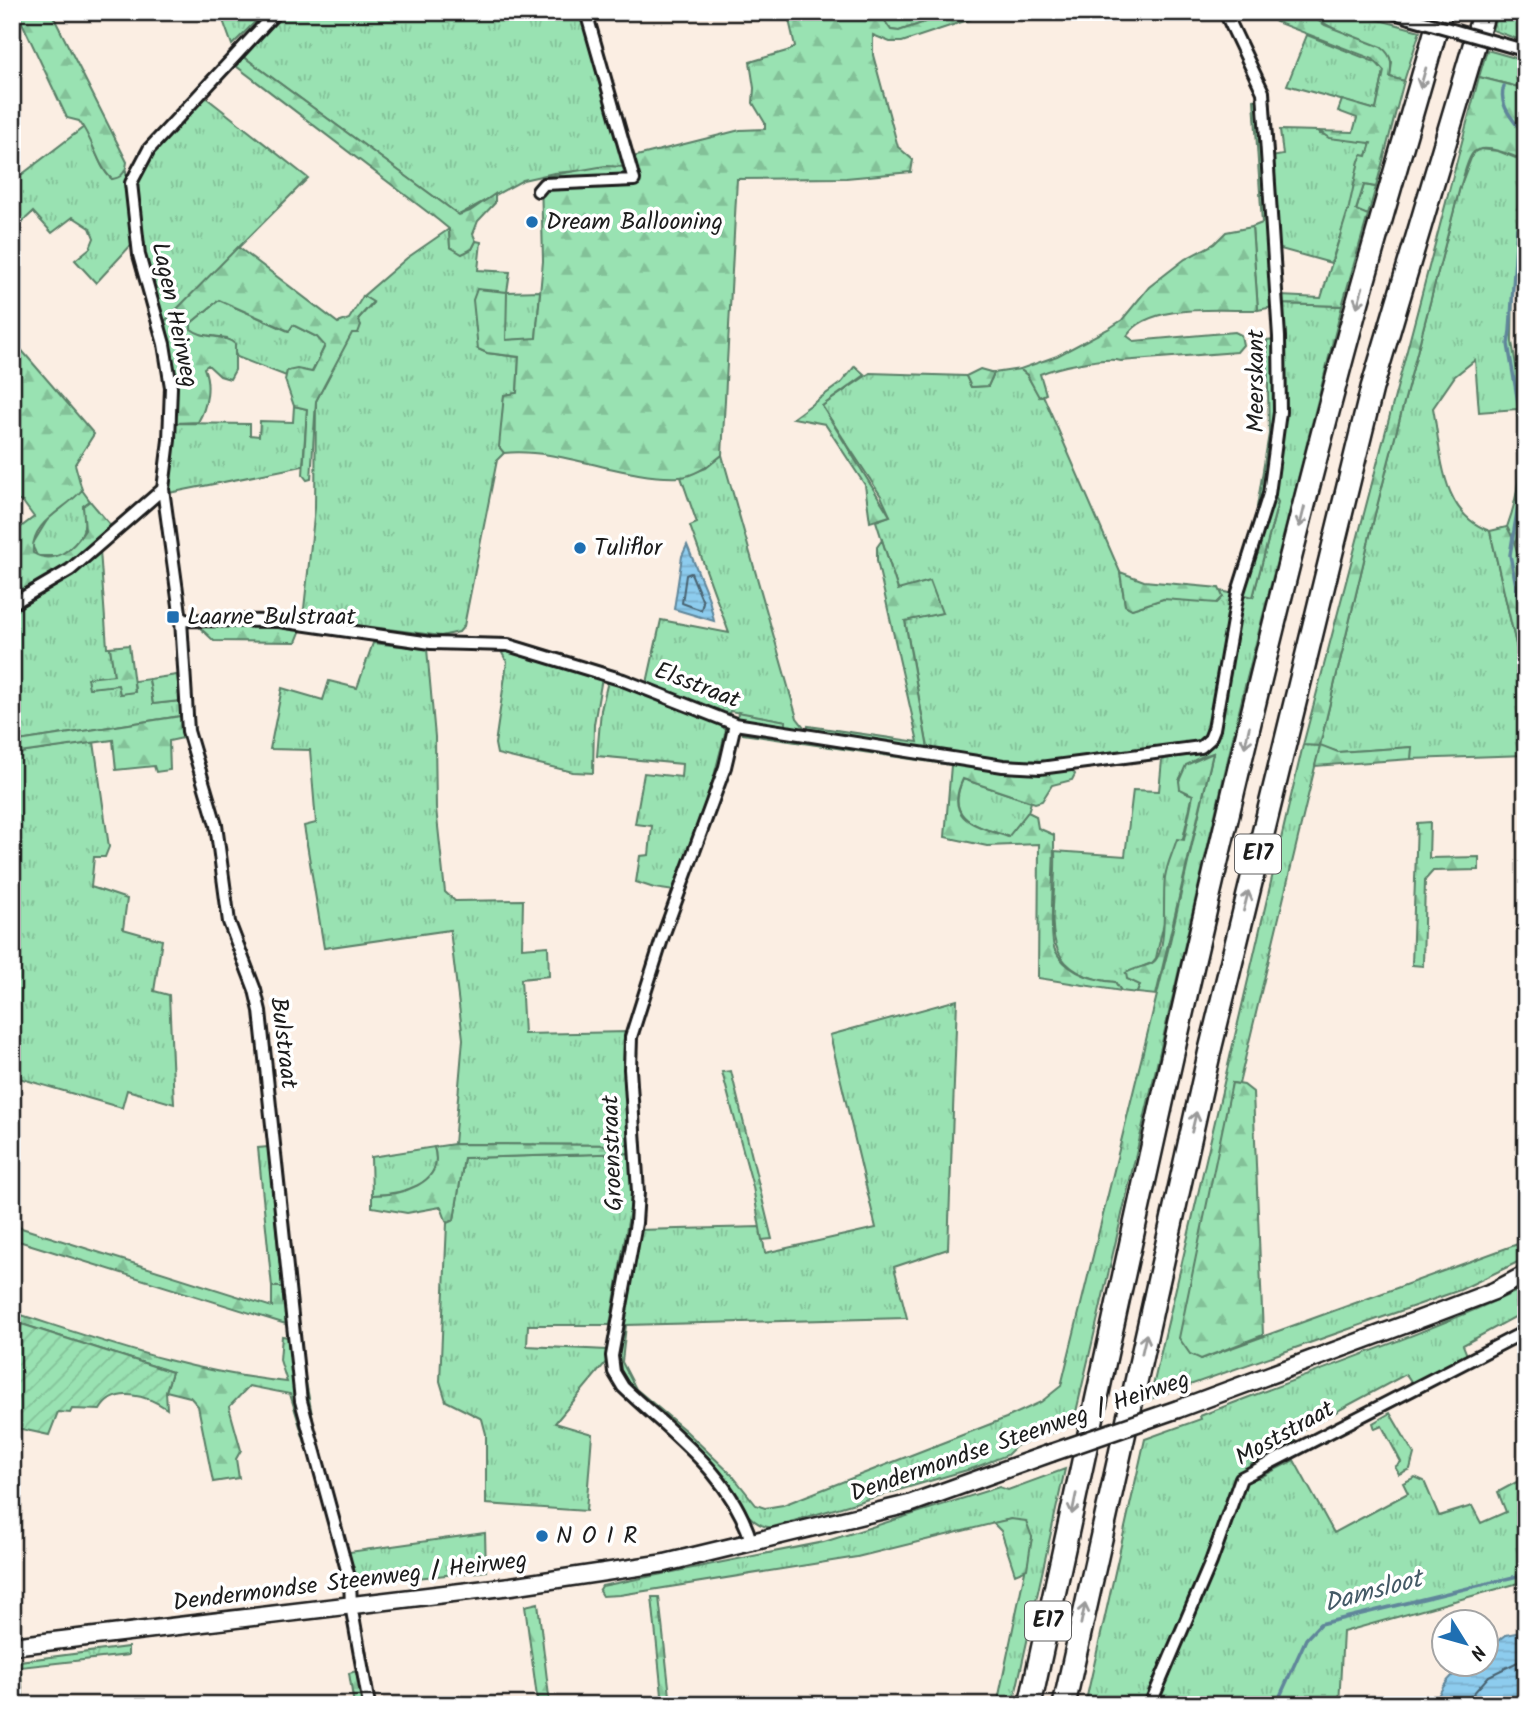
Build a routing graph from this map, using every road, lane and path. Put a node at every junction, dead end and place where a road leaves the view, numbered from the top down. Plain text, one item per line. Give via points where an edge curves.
1 (276, 12) edge
2 (586, 12) edge
3 (1224, 12) edge
4 (1392, 12) edge
5 (1441, 12) edge
6 (1484, 12) edge
7 (1523, 50) edge
8 (538, 191) dead end
9 (163, 489) junction
10 (12, 604) edge
11 (181, 620) junction
12 (735, 724) junction
13 (1201, 747) joint
14 (1526, 1274) edge
15 (1526, 1331) edge
16 (752, 1544) junction
17 (351, 1605) junction
18 (12, 1646) edge
19 (369, 1705) edge
20 (1030, 1705) edge
21 (1064, 1705) edge
22 (1150, 1705) edge

1 - 9 street, Lagen Heirweg via 149,149 131,183 139,256 164,344 170,387
2 - 8 street via 634,180 544,184
3 - 13 street, Meerskant via 1259,83 1265,112 1280,412 1269,494 1238,592 1214,729
4 - 7 street, bridge
5 -> 20 highway, E17 via 1338,373 1250,728 1173,1051
21 -> 6 highway, E17 via 1210,1051 1372,388
9 - 10 street via 70,570
9 - 11 street, Bulstraat
11 - 12 street, Elsstraat via 279,621 430,643 508,645 623,680
11 - 17 street, Bulstraat via 188,731 216,825 229,922 260,1011 301,1401 350,1581
12 - 13 street, Elsstraat via 1022,768
12 - 16 street, Groenstraat via 631,1037 638,1192 612,1356 623,1387 721,1480 744,1517
14 - 16 main road, Dendermondse Steenweg / Heirweg, bridge via 1439,1312 909,1504
15 - 22 street, Moststraat via 1241,1478
16 - 17 main road, Dendermondse Steenweg / Heirweg via 665,1563
17 - 18 main road, Dendermondse Steenweg / Heirweg
17 - 19 street, Bulstraat

